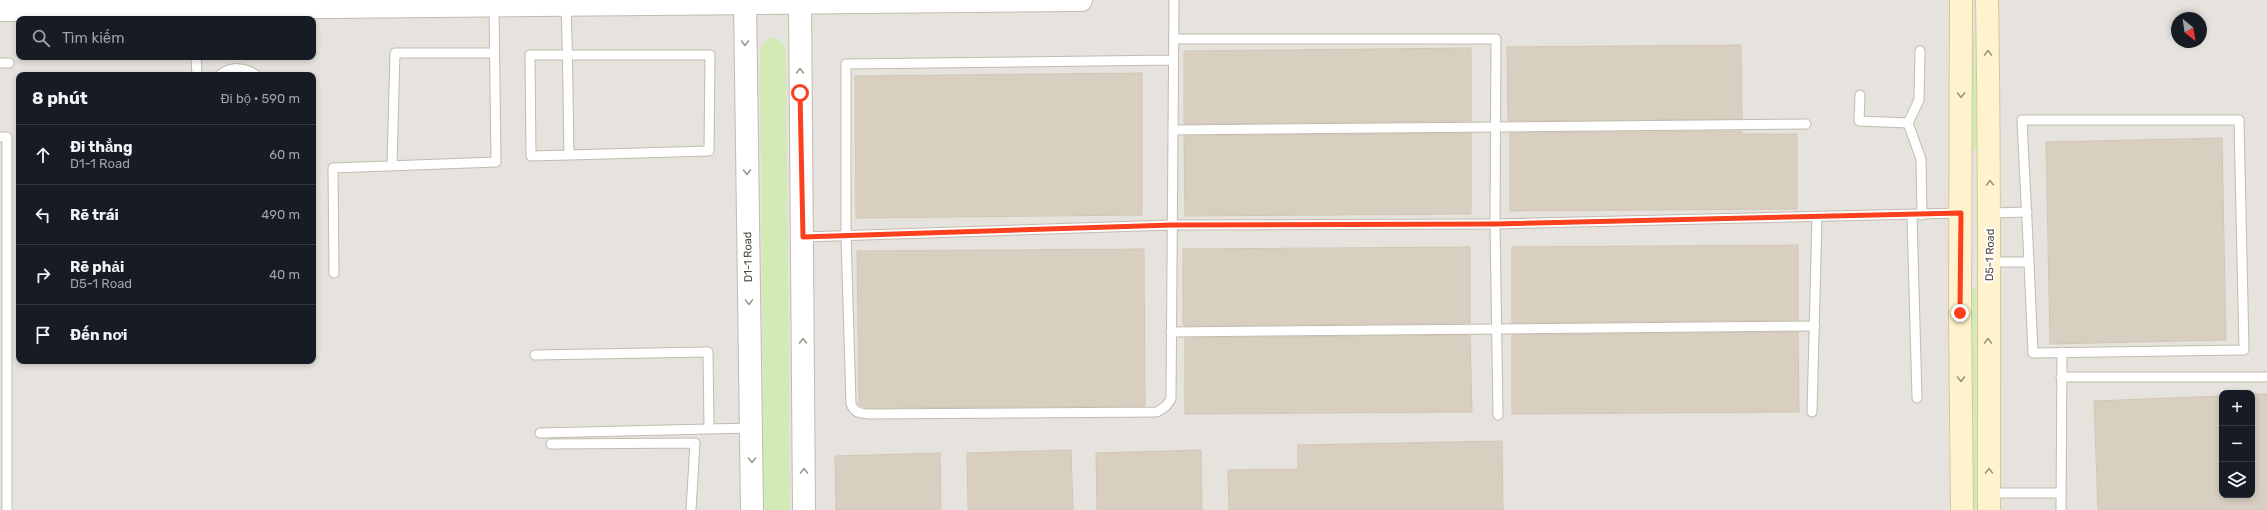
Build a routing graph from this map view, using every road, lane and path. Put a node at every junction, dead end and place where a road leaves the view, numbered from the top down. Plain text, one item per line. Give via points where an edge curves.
1 (1082, 0) edge
2 (1174, 0) edge
3 (1961, 0) edge
4 (1988, 0) edge
5 (745, 2) edge
6 (800, 2) edge
7 (566, 5) junction
8 (494, 6) junction
9 (0, 10) edge
10 (196, 13) edge
11 (1174, 39) junction
12 (1920, 51) dead end
13 (494, 53) junction
14 (567, 54) junction
15 (196, 60) edge
16 (1174, 60) junction
17 (197, 72) edge
18 (226, 72) edge
19 (249, 72) edge
20 (1860, 95) dead end
21 (1908, 123) junction
22 (1806, 124) dead end
23 (1495, 127) junction
24 (1173, 130) junction
25 (0, 137) edge
26 (569, 155) junction
27 (392, 166) junction
28 (2027, 212) junction
29 (1961, 213) junction
30 (1991, 213) junction
31 (1922, 215) junction
32 (1912, 216) junction
33 (1817, 217) junction
34 (1495, 224) junction
35 (1172, 225) junction
36 (846, 234) junction
37 (1961, 235) junction
38 (803, 237) junction
39 (1990, 237) junction
40 (1990, 262) junction
41 (2029, 262) junction
42 (334, 273) dead end
43 (1815, 326) junction
44 (1497, 329) junction
45 (1171, 332) junction
46 (2062, 352) junction
47 (535, 355) dead end
48 (2061, 377) junction
49 (2267, 377) edge
50 (1917, 398) dead end
51 (1812, 412) dead end
52 (1498, 415) dead end
53 (709, 428) junction
54 (751, 428) junction
55 (540, 433) dead end
56 (551, 444) dead end
57 (2061, 493) junction
58 (1989, 501) edge
59 (7, 510) edge
60 (691, 510) edge
61 (752, 510) edge
62 (804, 510) edge
63 (1962, 510) edge
64 (2061, 510) edge

1 - 6 street
2 - 11 lane
3 -> 29 main road
30 -> 4 main road, D5-1 Road
5 - 6 street
5 - 7 street
5 -> 54 street, D1-1 Road
38 -> 6 street
7 - 8 street
7 - 14 lane
8 - 10 street
8 - 13 lane
9 - 10 street
11 - 16 lane
11 - 23 lane via 1496,39
12 - 21 lane via 1919,100
13 - 27 lane via 395,53
13 - 27 lane via 496,162
14 - 26 lane
14 - 26 lane via 530,55 531,125 532,156
14 - 26 lane via 710,54 709,152
15 - 17 lane
16 - 24 lane
16 - 36 lane via 846,64
18 - 19 lane via 240,68
20 - 21 lane via 1859,121
21 - 31 lane via 1921,159
22 - 23 lane
23 - 24 lane
23 - 34 lane
24 - 35 lane
25 - 59 lane via 7,137
27 - 42 lane via 333,168
28 - 30 lane
28 - 41 lane
28 - 46 lane via 2022,120 2239,120 2244,350
29 - 31 lane
29 - 37 main road
30 - 39 main road, D5-1 Road
31 - 32 lane
32 - 33 lane
32 - 50 lane
33 - 34 lane
33 - 43 lane
34 - 35 lane
34 - 44 lane
35 - 36 lane
35 - 45 lane
36 - 38 lane
36 - 45 lane via 851,404 858,413 1156,412 1166,406 1171,399
37 - 39 main road
37 -> 63 main road
62 -> 38 street
39 - 40 main road, D5-1 Road
40 - 41 lane
58 -> 40 main road, D5-1 Road
41 - 46 lane via 2033,353
43 - 44 lane
43 - 51 lane
44 - 45 lane
44 - 52 lane
46 - 48 lane
47 - 53 lane via 708,352
48 - 49 lane
48 - 57 lane
53 - 54 lane
53 - 55 lane
54 -> 61 street, D1-1 Road
56 - 60 lane via 695,444
57 - 58 lane
57 - 64 lane

